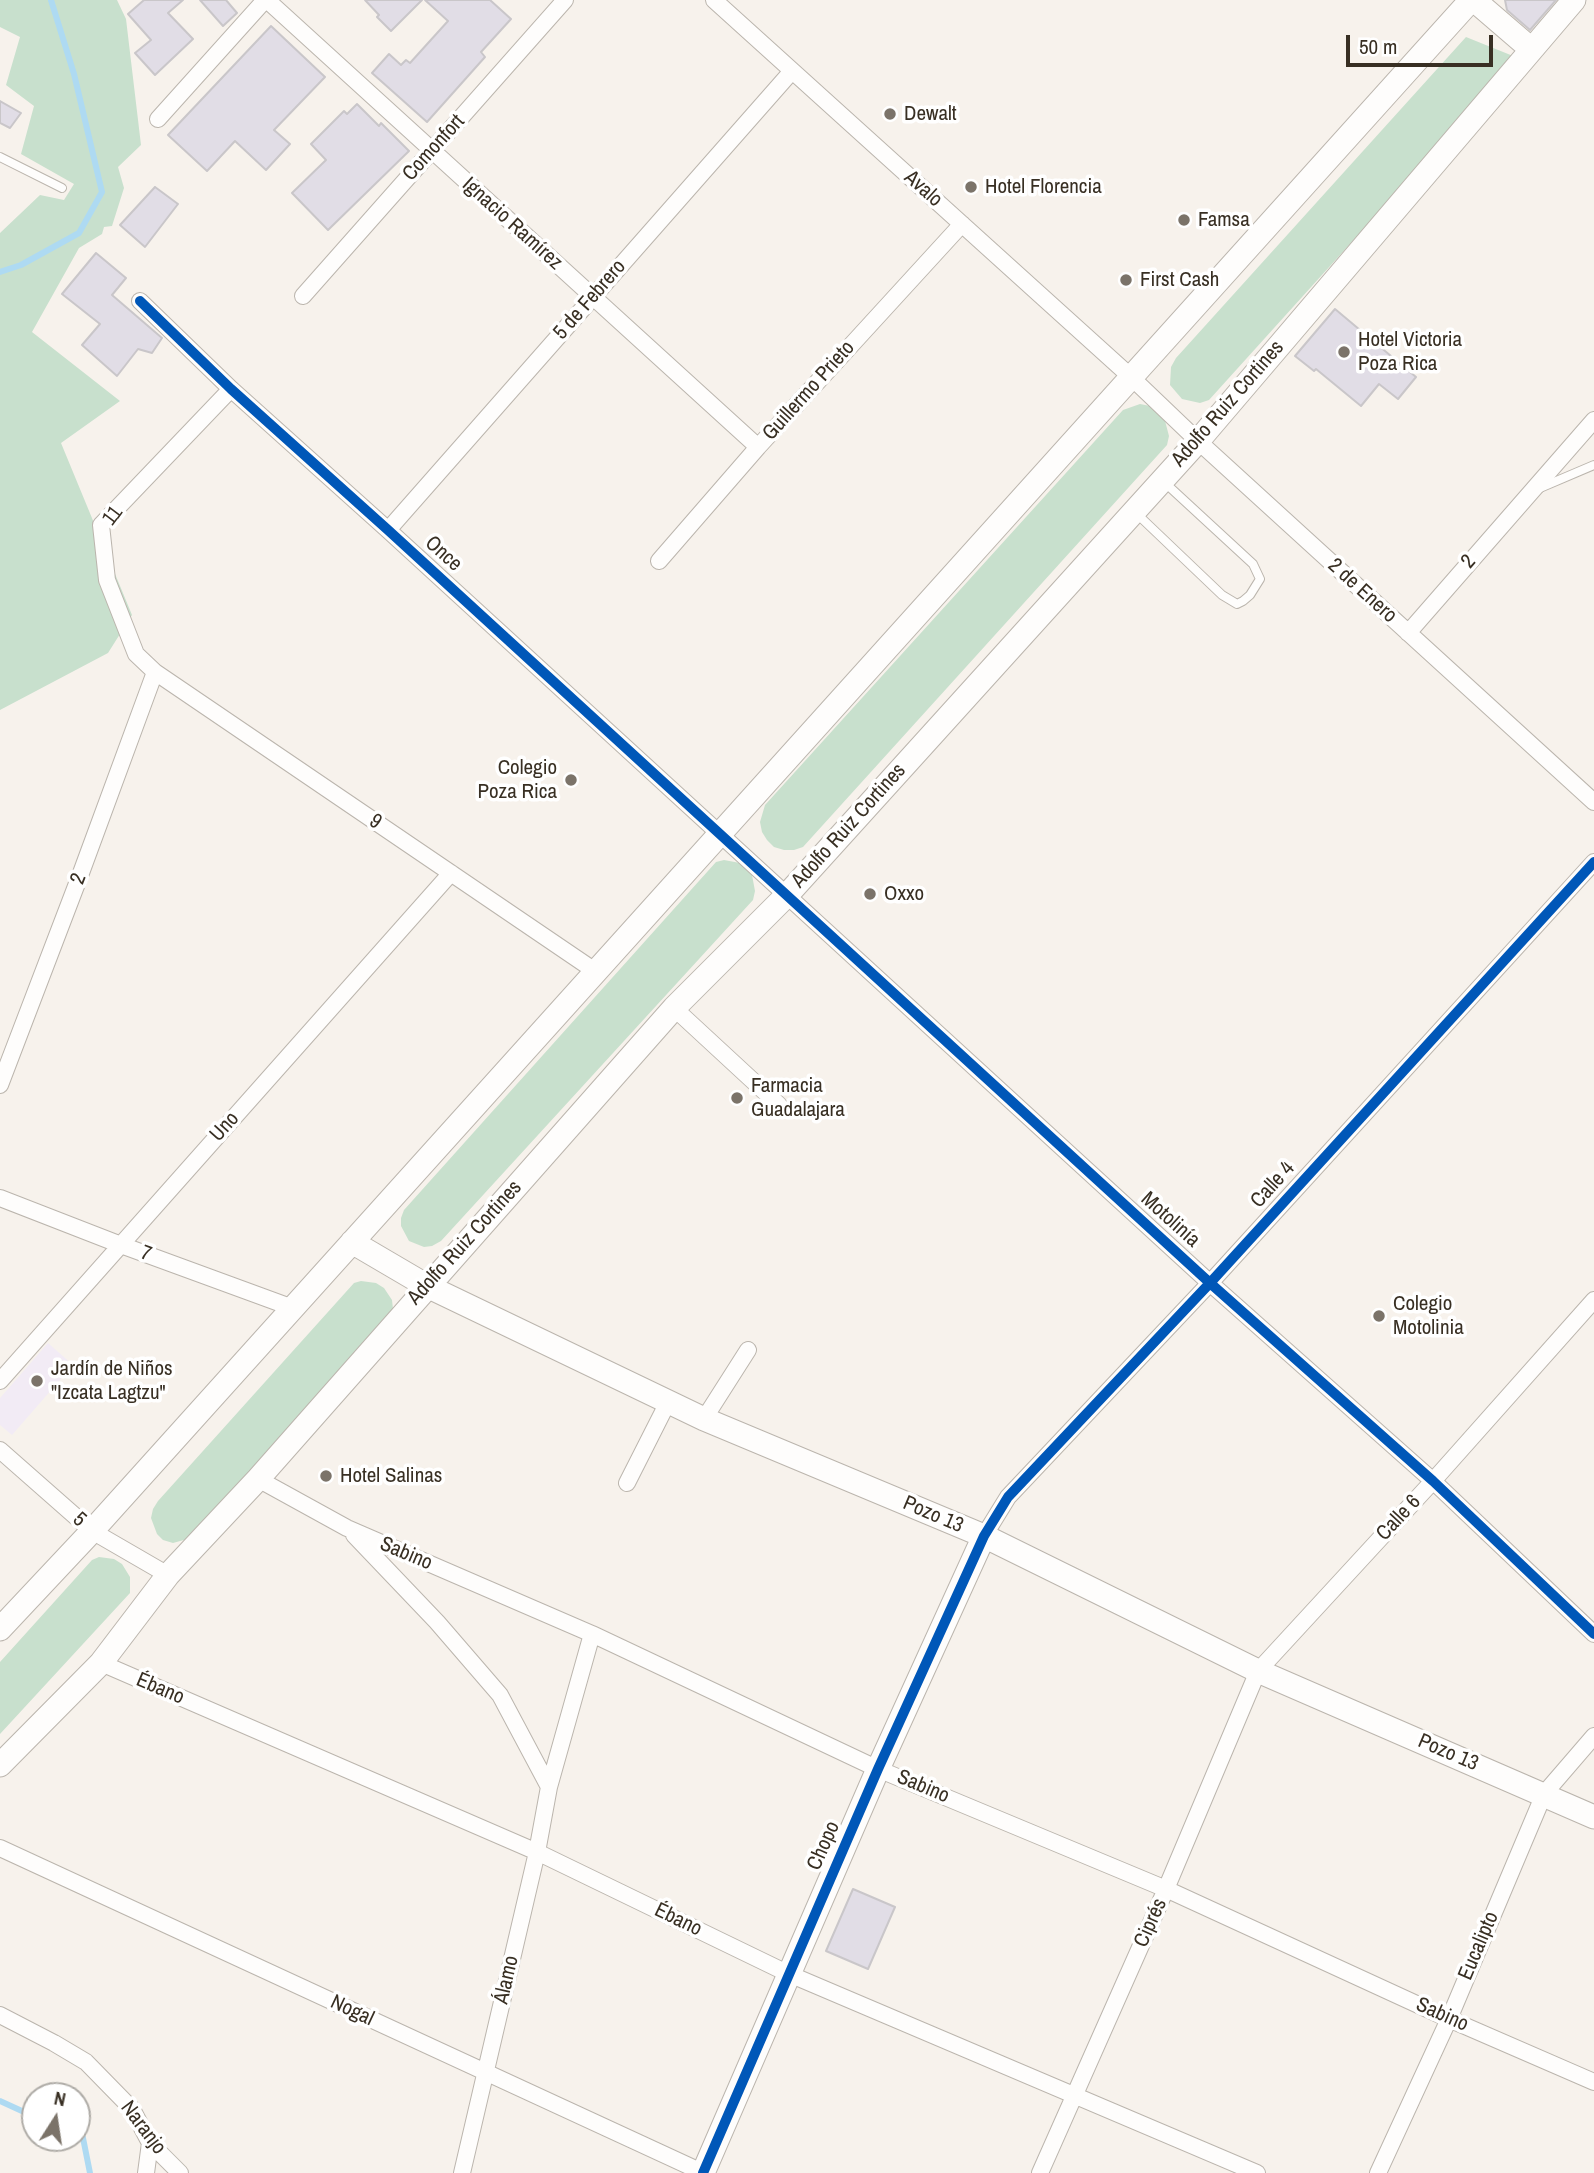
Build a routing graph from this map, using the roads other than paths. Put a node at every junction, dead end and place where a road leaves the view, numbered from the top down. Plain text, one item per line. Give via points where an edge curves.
1 (266, 0) edge
2 (565, 0) edge
3 (714, 0) edge
4 (1472, 0) edge
5 (1574, 0) edge
6 (1531, 50) junction
7 (792, 71) junction
8 (159, 119) dead end
9 (432, 150) junction
10 (0, 157) edge
11 (62, 188) dead end
12 (962, 224) junction
13 (303, 296) dead end
14 (593, 297) junction
15 (140, 301) dead end
16 (1131, 377) junction
17 (231, 389) junction
18 (1594, 420) edge
19 (1198, 441) junction
20 (758, 447) junction
21 (1594, 465) edge
22 (1162, 480) junction
23 (1531, 492) junction
24 (1134, 511) junction
25 (388, 530) junction
26 (659, 561) dead end
27 (1408, 633) junction
28 (155, 673) junction
29 (1594, 802) edge
30 (720, 834) junction
31 (1594, 862) edge
32 (451, 873) junction
33 (787, 895) junction
34 (595, 971) junction
35 (674, 1008) junction
36 (0, 1085) edge
37 (779, 1105) dead end
38 (0, 1198) edge
39 (352, 1242) junction
40 (121, 1245) junction
41 (1209, 1283) junction
42 (427, 1286) junction
43 (1594, 1300) edge
44 (293, 1308) junction
45 (748, 1350) dead end
46 (0, 1381) edge
47 (668, 1402) junction
48 (704, 1419) junction
49 (0, 1450) edge
50 (258, 1479) junction
51 (1433, 1481) junction
52 (627, 1483) dead end
53 (347, 1528) junction
54 (92, 1531) junction
55 (984, 1536) junction
56 (169, 1575) junction
57 (0, 1629) edge
58 (593, 1634) junction
59 (1594, 1634) edge
60 (101, 1663) junction
61 (1258, 1671) junction
62 (1594, 1736) edge
63 (0, 1765) edge
64 (878, 1769) junction
65 (549, 1787) junction
66 (1544, 1794) junction
67 (1594, 1817) edge
68 (0, 1848) edge
69 (537, 1852) junction
70 (1166, 1889) junction
71 (789, 1974) junction
72 (0, 2015) edge
73 (1448, 2019) junction
74 (486, 2073) junction
75 (1594, 2082) edge
76 (1074, 2094) junction
77 (150, 2143) junction
78 (146, 2173) edge
79 (180, 2173) edge
80 (462, 2173) edge
81 (703, 2173) edge
82 (1040, 2173) edge
83 (1257, 2173) edge
84 (1378, 2173) edge

1 - 8 street
1 - 9 street, Ignacio Ramírez
2 - 9 street, Comonfort
3 - 7 street, Avalo
4 - 6 main road
4 - 16 main road
5 - 6 main road, Adolfo Ruiz Cortines
6 - 19 main road, Adolfo Ruiz Cortines
7 - 12 street, Avalo
7 - 14 street, 5 de Febrero
9 - 13 street, Comonfort
9 - 14 street, Ignacio Ramírez
10 - 11 lane
12 - 16 street, Avalo
12 - 20 street, Guillermo Prieto
14 - 20 street, Ignacio Ramírez
14 - 25 street, 5 de Febrero
15 - 17 street, Once
16 - 19 street, 2 de Enero
16 - 30 main road
17 - 25 street, Once
17 - 28 street, 11 via 101,525 107,580 136,654
18 - 23 street, 2
19 - 22 main road, Adolfo Ruiz Cortines
19 - 27 street, 2 de Enero
20 - 26 street, Guillermo Prieto
21 - 23 lane, 2
22 - 24 main road, Adolfo Ruiz Cortines
22 - 24 lane via 1253,564 1259,579 1250,595 1237,604 1222,595
23 - 27 street, 2
24 - 33 main road, Adolfo Ruiz Cortines
25 - 30 street, Once
27 - 29 street, 2 de Enero
28 - 32 street, 9
28 - 36 street, 2
30 - 33 street, Motolinía
30 - 34 main road
31 - 41 street, Calle 4
32 - 34 street, 9
32 - 40 street, Uno
33 - 35 main road, Adolfo Ruiz Cortines
33 - 41 street, Motolinía
34 - 39 main road
35 - 37 street
35 - 42 main road, Adolfo Ruiz Cortines
38 - 40 street, 7
39 - 42 main road, Pozo 13
39 - 44 main road
40 - 44 street, 7
40 - 46 street, Uno
41 - 51 street, Motolinía
41 - 55 street, Calle 4 via 1008,1497
42 - 47 main road, Pozo 13
42 - 50 main road, Adolfo Ruiz Cortines
43 - 51 street, Calle 6
44 - 54 main road
45 - 48 street
47 - 48 main road, Pozo 13
47 - 52 street
48 - 55 main road, Pozo 13
49 - 54 street, 5
50 - 53 street, Sabino
50 - 56 main road, Adolfo Ruiz Cortines
51 - 59 street, Motolinía
51 - 61 street, Calle 6
53 - 58 street, Sabino
53 - 65 street via 500,1695
54 - 56 street, 5
54 - 57 main road
55 - 61 main road, Pozo 13
55 - 64 main road, Chopo
56 - 60 main road, Adolfo Ruiz Cortines
58 - 64 street, Sabino
58 - 65 street, Álamo
60 - 63 main road, Adolfo Ruiz Cortines
60 - 69 street, Ébano
61 - 66 main road, Pozo 13
61 - 70 street, Ciprés
62 - 66 street, Eucalipto
64 - 70 street, Sabino
64 - 71 main road, Chopo
65 - 69 street, Álamo
66 - 67 main road, Pozo 13
66 - 73 street, Eucalipto
68 - 74 street, Nogal
69 - 71 street, Ébano
69 - 74 street, Álamo
70 - 73 street, Sabino
70 - 76 street, Ciprés
71 - 76 street, Ébano
71 - 81 main road, Chopo
72 - 77 street, Naranjo via 86,2062 132,2109
73 - 75 street, Sabino
73 - 84 street, Eucalipto
74 - 80 street, Álamo
74 - 81 street, Nogal
76 - 82 street, Ciprés
76 - 83 street, Ébano
77 - 78 street
77 - 79 street, Naranjo

